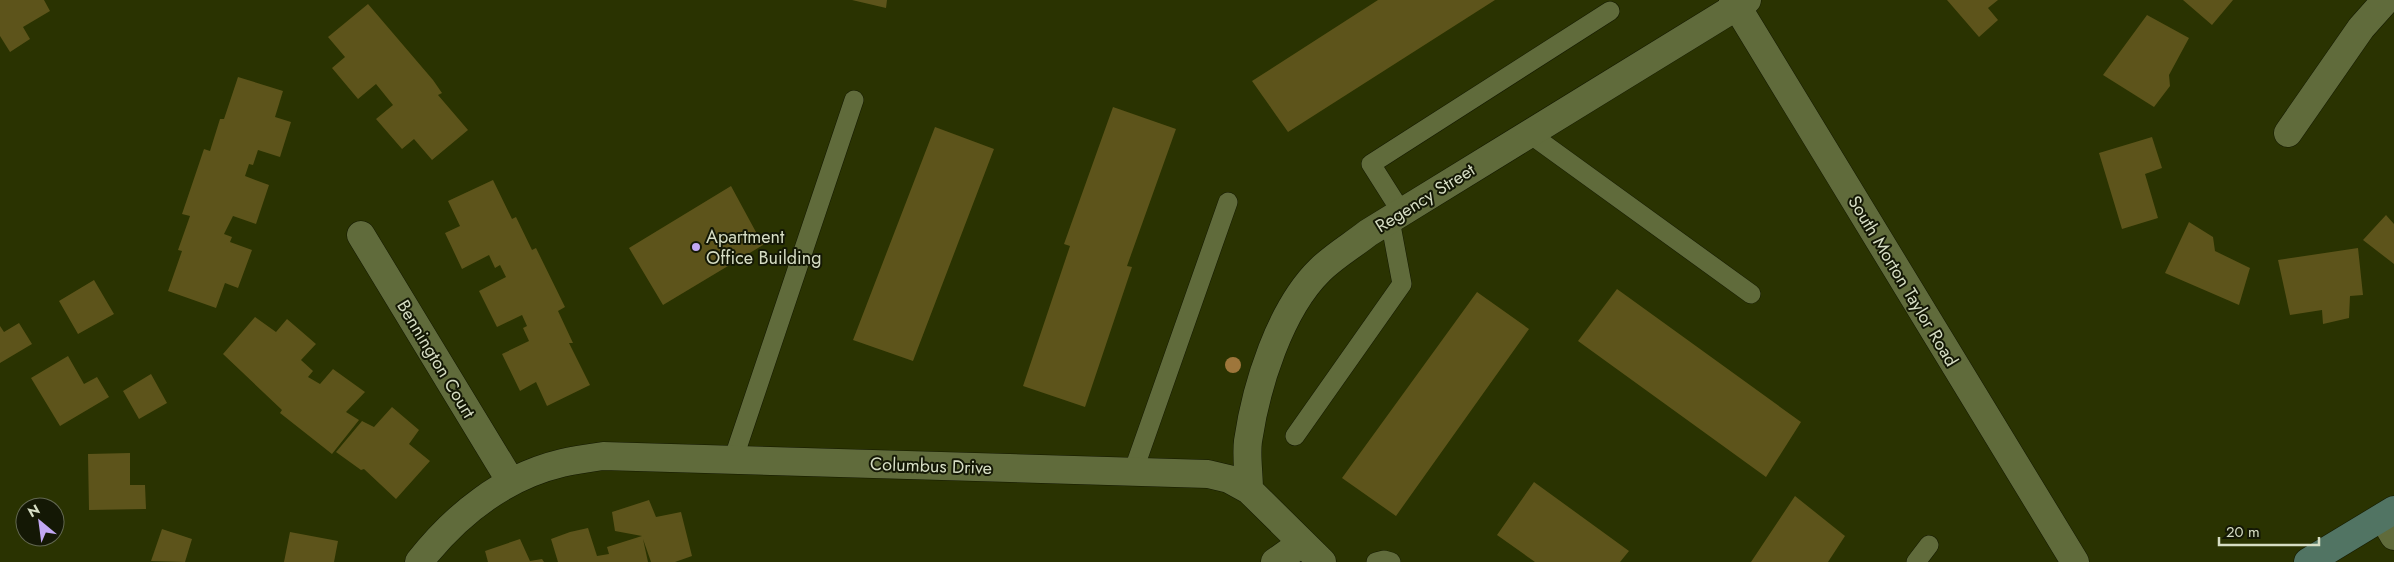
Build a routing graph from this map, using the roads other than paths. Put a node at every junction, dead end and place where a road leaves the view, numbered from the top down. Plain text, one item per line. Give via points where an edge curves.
1 (2386, 0) edge
2 (1739, 2) edge
3 (1610, 11) dead end
4 (854, 100) dead end
5 (2288, 132) dead end
6 (1530, 134) junction
7 (1228, 202) dead end
8 (1396, 216) junction
9 (361, 236) dead end
10 (1751, 294) dead end
11 (1296, 436) dead end
12 (733, 460) junction
13 (1133, 472) junction
14 (511, 482) junction
15 (1249, 490) junction
16 (2390, 521) edge
17 (1302, 543) junction
18 (1929, 545) dead end
19 (419, 562) edge
20 (1274, 562) edge
21 (1322, 562) edge
22 (1376, 562) edge
23 (1391, 562) edge
24 (1916, 562) edge
25 (2075, 562) edge
26 (2308, 562) edge

1 - 5 street via 2361,28
2 - 6 street, Regency Street
2 - 25 street, South Morton Taylor Road
3 - 8 lane via 1371,164
4 - 12 lane
6 - 8 street, Regency Street
6 - 10 lane
7 - 13 lane
8 - 11 lane via 1402,284
8 - 15 street, Regency Street via 1320,270 1298,296 1280,327 1257,400 1248,442
9 - 14 street, Bennington Court
12 - 13 street, Columbus Drive
12 - 14 street, Columbus Drive via 603,456 560,463
13 - 15 street, Columbus Drive via 1208,474 1229,479
14 - 19 street, Columbus Drive via 471,507
15 - 17 street, Columbus Drive
16 - 26 street
17 - 20 street
17 - 21 street, Columbus Drive
18 - 24 lane
22 - 23 lane

